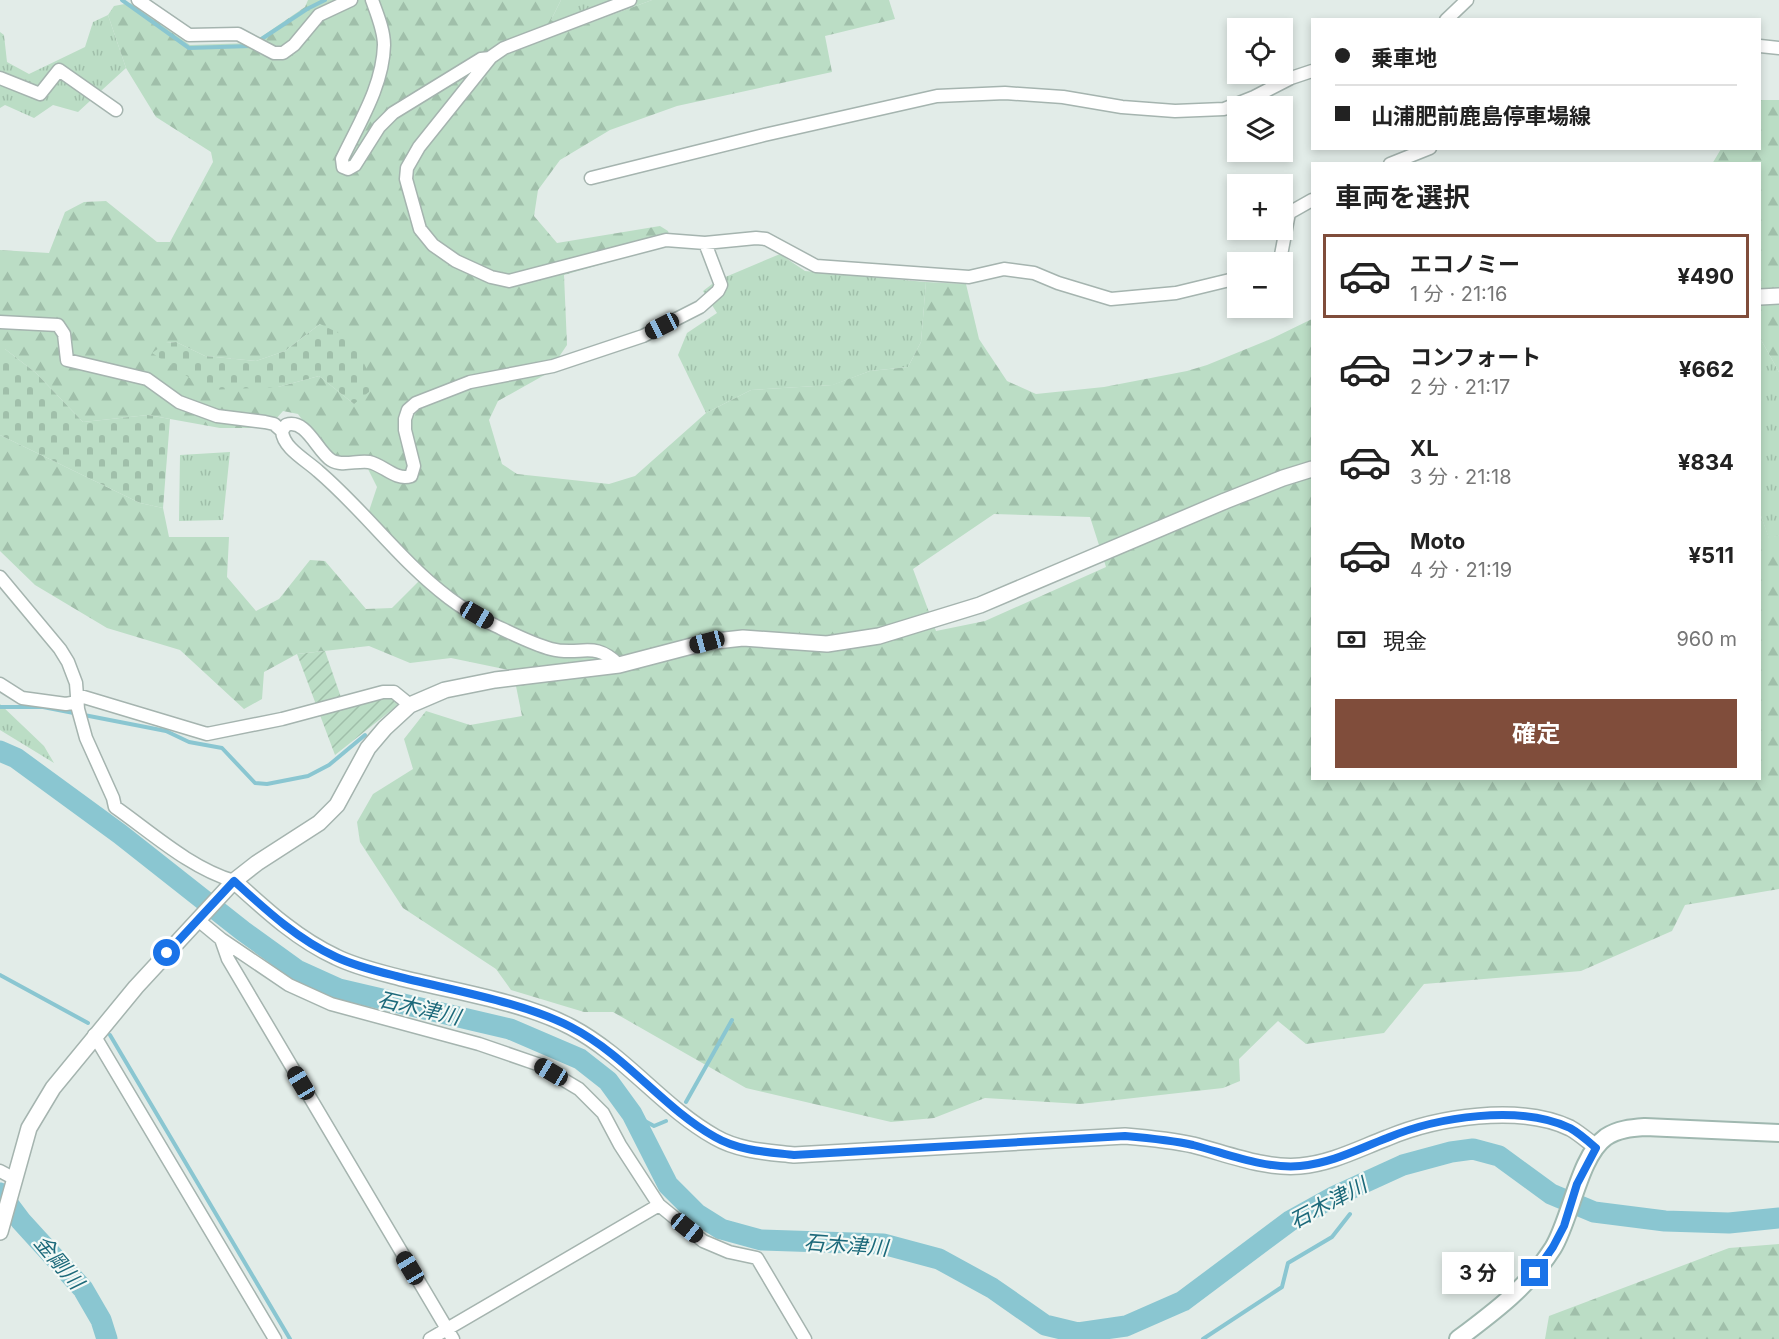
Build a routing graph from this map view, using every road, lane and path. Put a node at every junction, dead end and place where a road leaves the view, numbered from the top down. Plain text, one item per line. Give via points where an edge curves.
1 (138, 0) edge
2 (351, 0) edge
3 (372, 0) edge
4 (630, 0) edge
5 (1467, 0) edge
6 (1448, 18) edge
7 (1761, 46) edge
8 (1779, 48) edge
9 (491, 57) junction
10 (1311, 71) edge
11 (0, 78) edge
12 (116, 110) dead end
13 (1425, 150) edge
14 (1395, 162) edge
15 (591, 178) dead end
16 (1311, 201) edge
17 (705, 243) junction
18 (1282, 252) edge
19 (1227, 281) edge
20 (1779, 296) edge
21 (1761, 297) edge
22 (0, 322) edge
23 (282, 431) junction
24 (1311, 470) edge
25 (0, 577) edge
26 (619, 665) junction
27 (0, 684) edge
28 (410, 705) junction
29 (78, 707) junction
30 (234, 881) junction
31 (199, 919) junction
32 (220, 939) junction
33 (94, 1035) junction
34 (1779, 1133) edge
35 (1596, 1148) junction
36 (0, 1172) edge
37 (13, 1185) junction
38 (659, 1205) junction
39 (2, 1226) edge
40 (450, 1334) edge
41 (275, 1339) edge
42 (430, 1339) edge
43 (805, 1339) edge
44 (1458, 1339) edge

1 - 2 street via 189,34 238,34 274,53 283,53 294,45 319,15
3 - 9 street via 384,46 376,87 342,159 343,167 355,165 379,127 393,113 481,59
4 - 9 street via 504,48
5 - 6 street
7 - 8 street
9 - 17 street via 419,147 407,168 407,190 420,229 433,244 456,261 508,281 666,240
10 - 15 street via 1224,110 1175,111 1005,93 938,96
11 - 12 street via 40,94 59,70
13 - 14 street
16 - 18 street via 1289,213
17 - 19 street via 766,239 816,266 969,277 1004,269 1034,273 1111,299 1176,293
17 - 23 street via 721,285 700,306 643,336 553,366 470,382 416,403 405,419 414,466 411,476 398,477 366,461 336,463 302,427 291,423
20 - 21 street
22 - 23 street via 58,325 64,334 67,360 147,379 179,402 217,416 274,424
23 - 26 street via 289,446 336,486 402,556 450,599 549,649 593,650 608,654
24 - 26 street via 1225,501 980,605 879,636 827,644 743,638 716,641
25 - 29 street via 64,656 76,682
26 - 28 street via 495,680 445,690
27 - 29 street via 22,698
28 - 29 street via 394,692 383,692 207,734
28 - 30 street via 368,748 337,805 319,823
29 - 30 street via 86,738 115,807 180,854 214,875
30 - 31 street
30 - 35 street via 309,944 338,958 366,969 521,1008 569,1026 602,1044 686,1118 716,1138 741,1148 794,1155 1125,1136 1167,1140 1275,1166 1301,1166 1339,1159 1437,1121 1517,1116 1572,1129
31 - 32 street
31 - 33 street
32 - 38 street via 289,985 331,1004 479,1044 537,1064 579,1089 603,1113
32 - 40 street via 228,959
33 - 37 street via 53,1088 29,1128
33 - 41 street
34 - 35 main road via 1626,1128 1606,1137
35 - 44 main road via 1577,1184 1564,1226 1535,1273 1516,1294
36 - 37 street
37 - 39 street
38 - 40 street
38 - 43 street via 703,1241 757,1258
40 - 42 street

